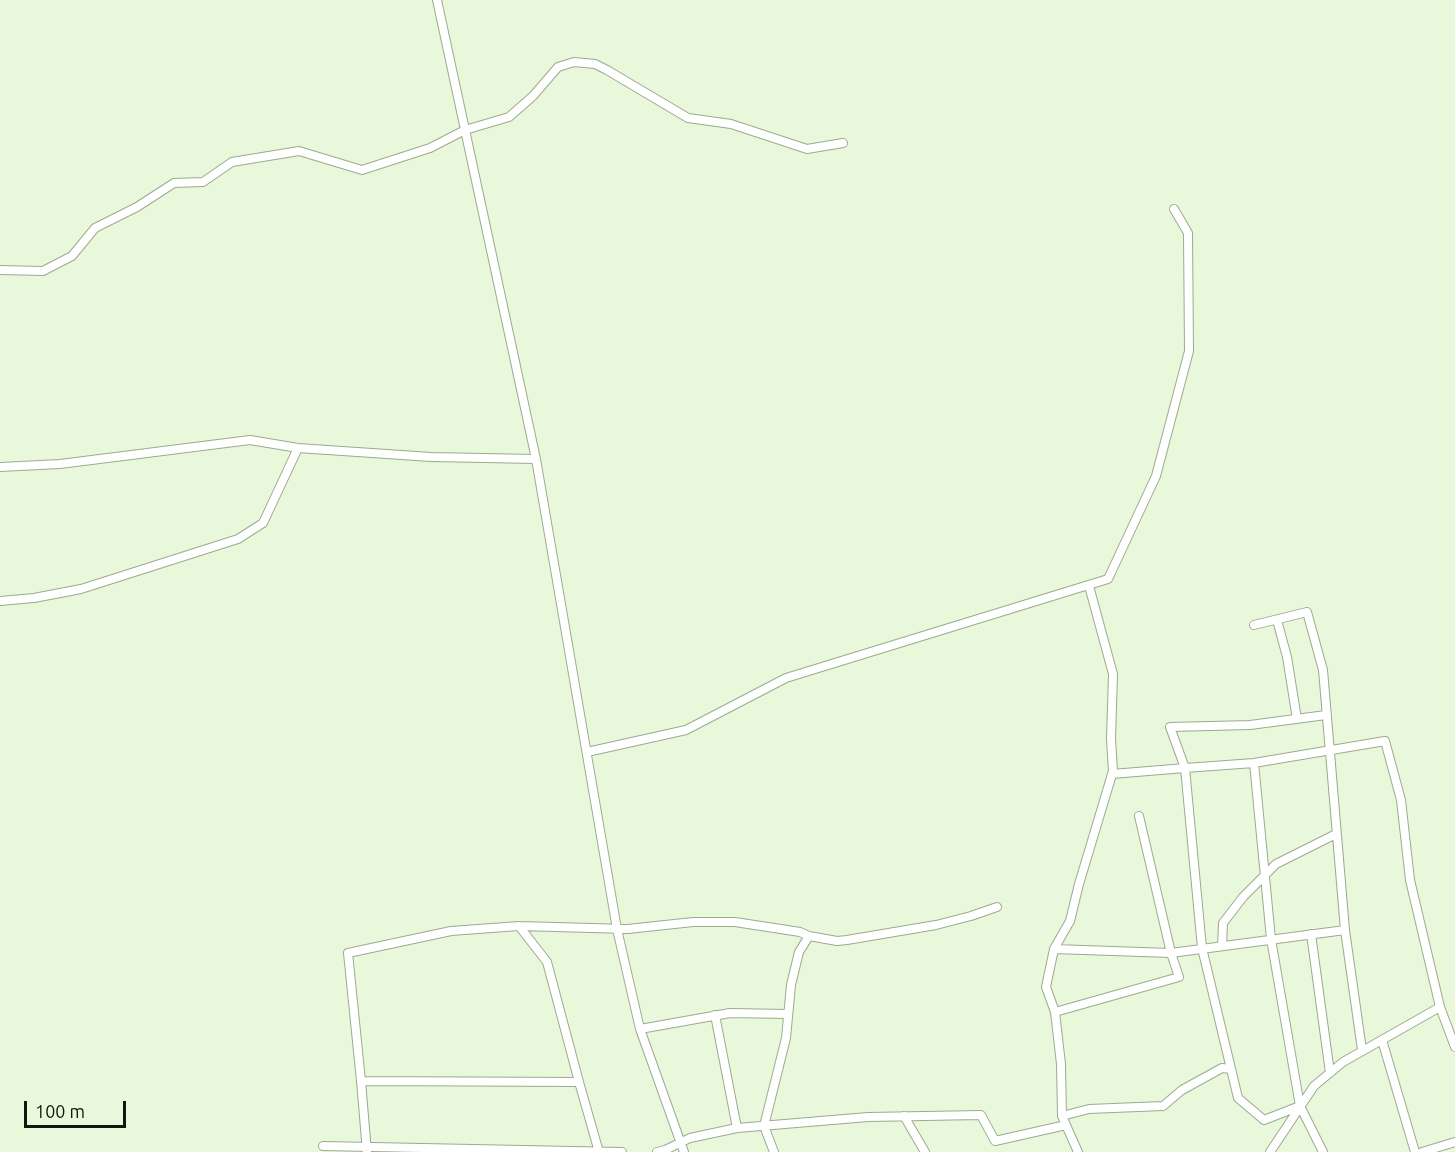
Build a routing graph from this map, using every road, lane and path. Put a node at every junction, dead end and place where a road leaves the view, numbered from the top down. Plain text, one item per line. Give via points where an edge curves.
1 (437, 0) edge
2 (465, 130) junction
3 (843, 144) dead end
4 (1174, 209) dead end
5 (0, 270) edge
6 (298, 448) junction
7 (536, 459) junction
8 (0, 467) edge
9 (1089, 586) junction
10 (0, 601) edge
11 (1277, 620) junction
12 (1254, 625) dead end
13 (1326, 716) junction
14 (1297, 719) junction
15 (1331, 751) junction
16 (587, 752) junction
17 (1254, 763) junction
18 (1185, 768) junction
19 (1112, 774) junction
20 (1139, 816) dead end
21 (1336, 834) junction
22 (1265, 877) junction
23 (997, 907) dead end
24 (519, 926) junction
25 (617, 929) junction
26 (1345, 930) junction
27 (1311, 934) junction
28 (809, 936) junction
29 (1271, 939) junction
30 (1222, 946) junction
31 (1202, 948) junction
32 (1054, 949) junction
33 (1172, 953) junction
34 (1440, 1007) junction
35 (1055, 1012) junction
36 (788, 1014) junction
37 (715, 1016) junction
38 (640, 1029) junction
39 (1382, 1040) junction
40 (1455, 1047) edge
41 (1362, 1050) junction
42 (1231, 1069) junction
43 (1330, 1073) junction
44 (361, 1081) junction
45 (579, 1082) junction
46 (1300, 1106) junction
47 (904, 1116) junction
48 (1062, 1116) junction
49 (1066, 1125) junction
50 (764, 1126) junction
51 (737, 1128) junction
52 (681, 1141) junction
53 (1455, 1143) edge
54 (323, 1146) dead end
55 (367, 1150) edge
56 (599, 1152) edge
57 (622, 1152) edge
58 (657, 1152) edge
59 (684, 1152) edge
60 (774, 1152) edge
61 (925, 1152) edge
62 (1078, 1152) edge
63 (1270, 1152) edge
64 (1323, 1152) edge
65 (1415, 1152) edge
66 (1422, 1152) edge

1 - 2 street
2 - 3 street via 509,117 558,67 574,62 595,64 688,118 731,124 807,149
2 - 5 street via 430,148 362,170 299,151 232,162 203,182 174,183 95,228 72,256 42,271
2 - 7 street
4 - 9 street via 1188,233 1189,351 1156,476 1108,579
6 - 7 street
6 - 8 street via 250,440 60,464
6 - 10 street via 263,523 238,539 81,589
7 - 16 street
9 - 16 street via 786,678 686,730
9 - 19 street via 1113,674
11 - 12 street
11 - 13 street via 1307,612 1323,670
11 - 14 street
13 - 14 street
13 - 15 street
14 - 18 street via 1170,727
15 - 17 street
15 - 21 street
15 - 34 street via 1385,741 1401,800 1410,880
16 - 25 street
17 - 18 street
17 - 22 street
18 - 19 street
18 - 31 street
19 - 32 street via 1070,921
20 - 33 street
21 - 22 street via 1276,864
21 - 26 street
22 - 29 street
22 - 30 street via 1242,897 1223,923
23 - 28 street via 936,925 847,940
24 - 25 street
24 - 44 street via 451,931 348,953
24 - 45 street via 547,962
25 - 28 street via 735,922
25 - 38 street
26 - 27 street
26 - 41 street
27 - 29 street
27 - 43 street
28 - 36 street via 799,952
29 - 30 street
29 - 46 street
30 - 31 street
31 - 33 street
31 - 42 street
32 - 33 street
32 - 35 street via 1046,987
33 - 35 street via 1179,977
34 - 39 street
34 - 40 street
35 - 48 street
36 - 37 street
36 - 50 street via 786,1038
37 - 38 street
37 - 51 street
38 - 52 street
39 - 41 street
39 - 65 street
41 - 43 street
42 - 46 street via 1238,1098 1264,1120
42 - 48 street via 1222,1068 1182,1090 1163,1106 1089,1108
43 - 46 street via 1314,1086
44 - 45 street
44 - 55 street
45 - 56 street
46 - 63 street
46 - 64 street
47 - 49 street via 981,1115 995,1141
47 - 50 street
47 - 61 street
48 - 49 street
49 - 62 street
50 - 51 street
50 - 60 street
51 - 52 street
52 - 58 street
52 - 59 street
53 - 66 street
54 - 55 street
55 - 56 street
56 - 57 street

